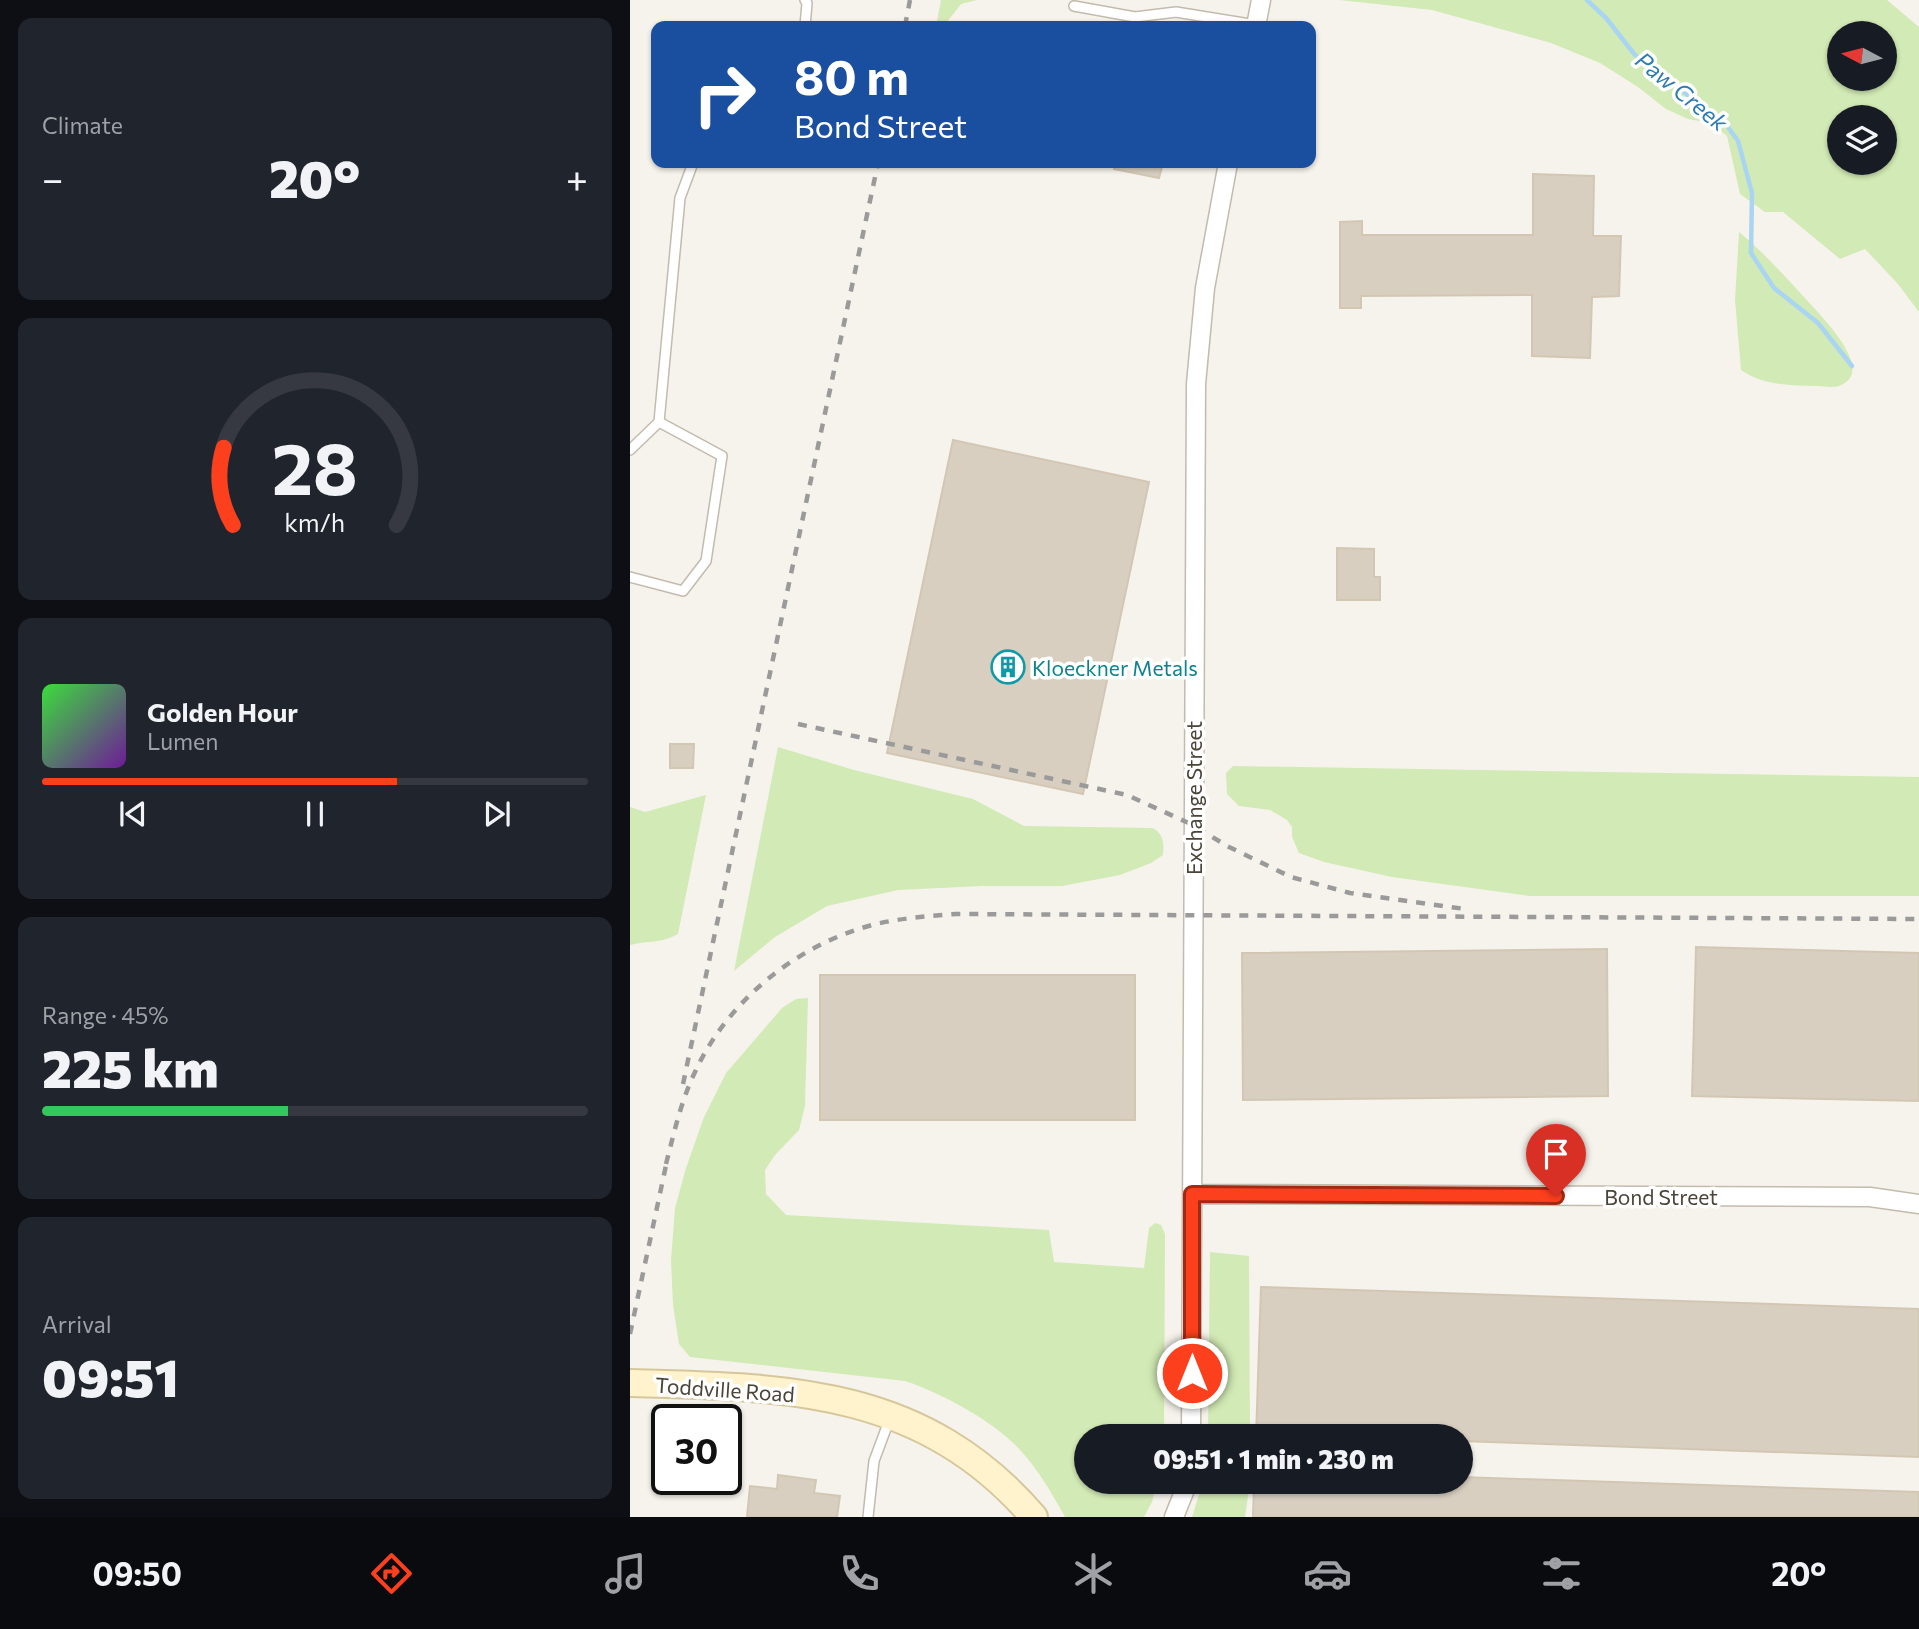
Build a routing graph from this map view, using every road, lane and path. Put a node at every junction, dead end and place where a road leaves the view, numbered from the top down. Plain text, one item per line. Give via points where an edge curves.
1 (805, 0) edge
2 (1261, 0) edge
3 (1074, 6) dead end
4 (805, 21) edge
5 (1227, 21) edge
6 (1257, 21) edge
7 (691, 168) edge
8 (1227, 168) edge
9 (659, 422) junction
10 (630, 450) edge
11 (630, 577) edge
12 (1192, 1194) junction
13 (1919, 1204) edge
14 (630, 1383) edge
15 (891, 1416) junction
16 (1191, 1424) edge
17 (1183, 1494) edge
18 (868, 1517) edge
19 (1034, 1517) edge
20 (1174, 1517) edge

1 - 4 lane
2 - 6 street
3 - 5 lane via 1135,17 1176,12
7 - 9 lane via 680,198
8 - 12 street, Exchange Street via 1205,288 1196,384
9 - 10 lane
9 - 11 lane via 722,456 706,561 683,591
12 - 13 street, Bond Street via 1870,1196
12 - 16 street, Exchange Street
14 - 15 street, Toddville Road via 784,1390
15 - 18 lane via 874,1461
15 - 19 street, Toddville Road via 974,1459
17 - 20 street

